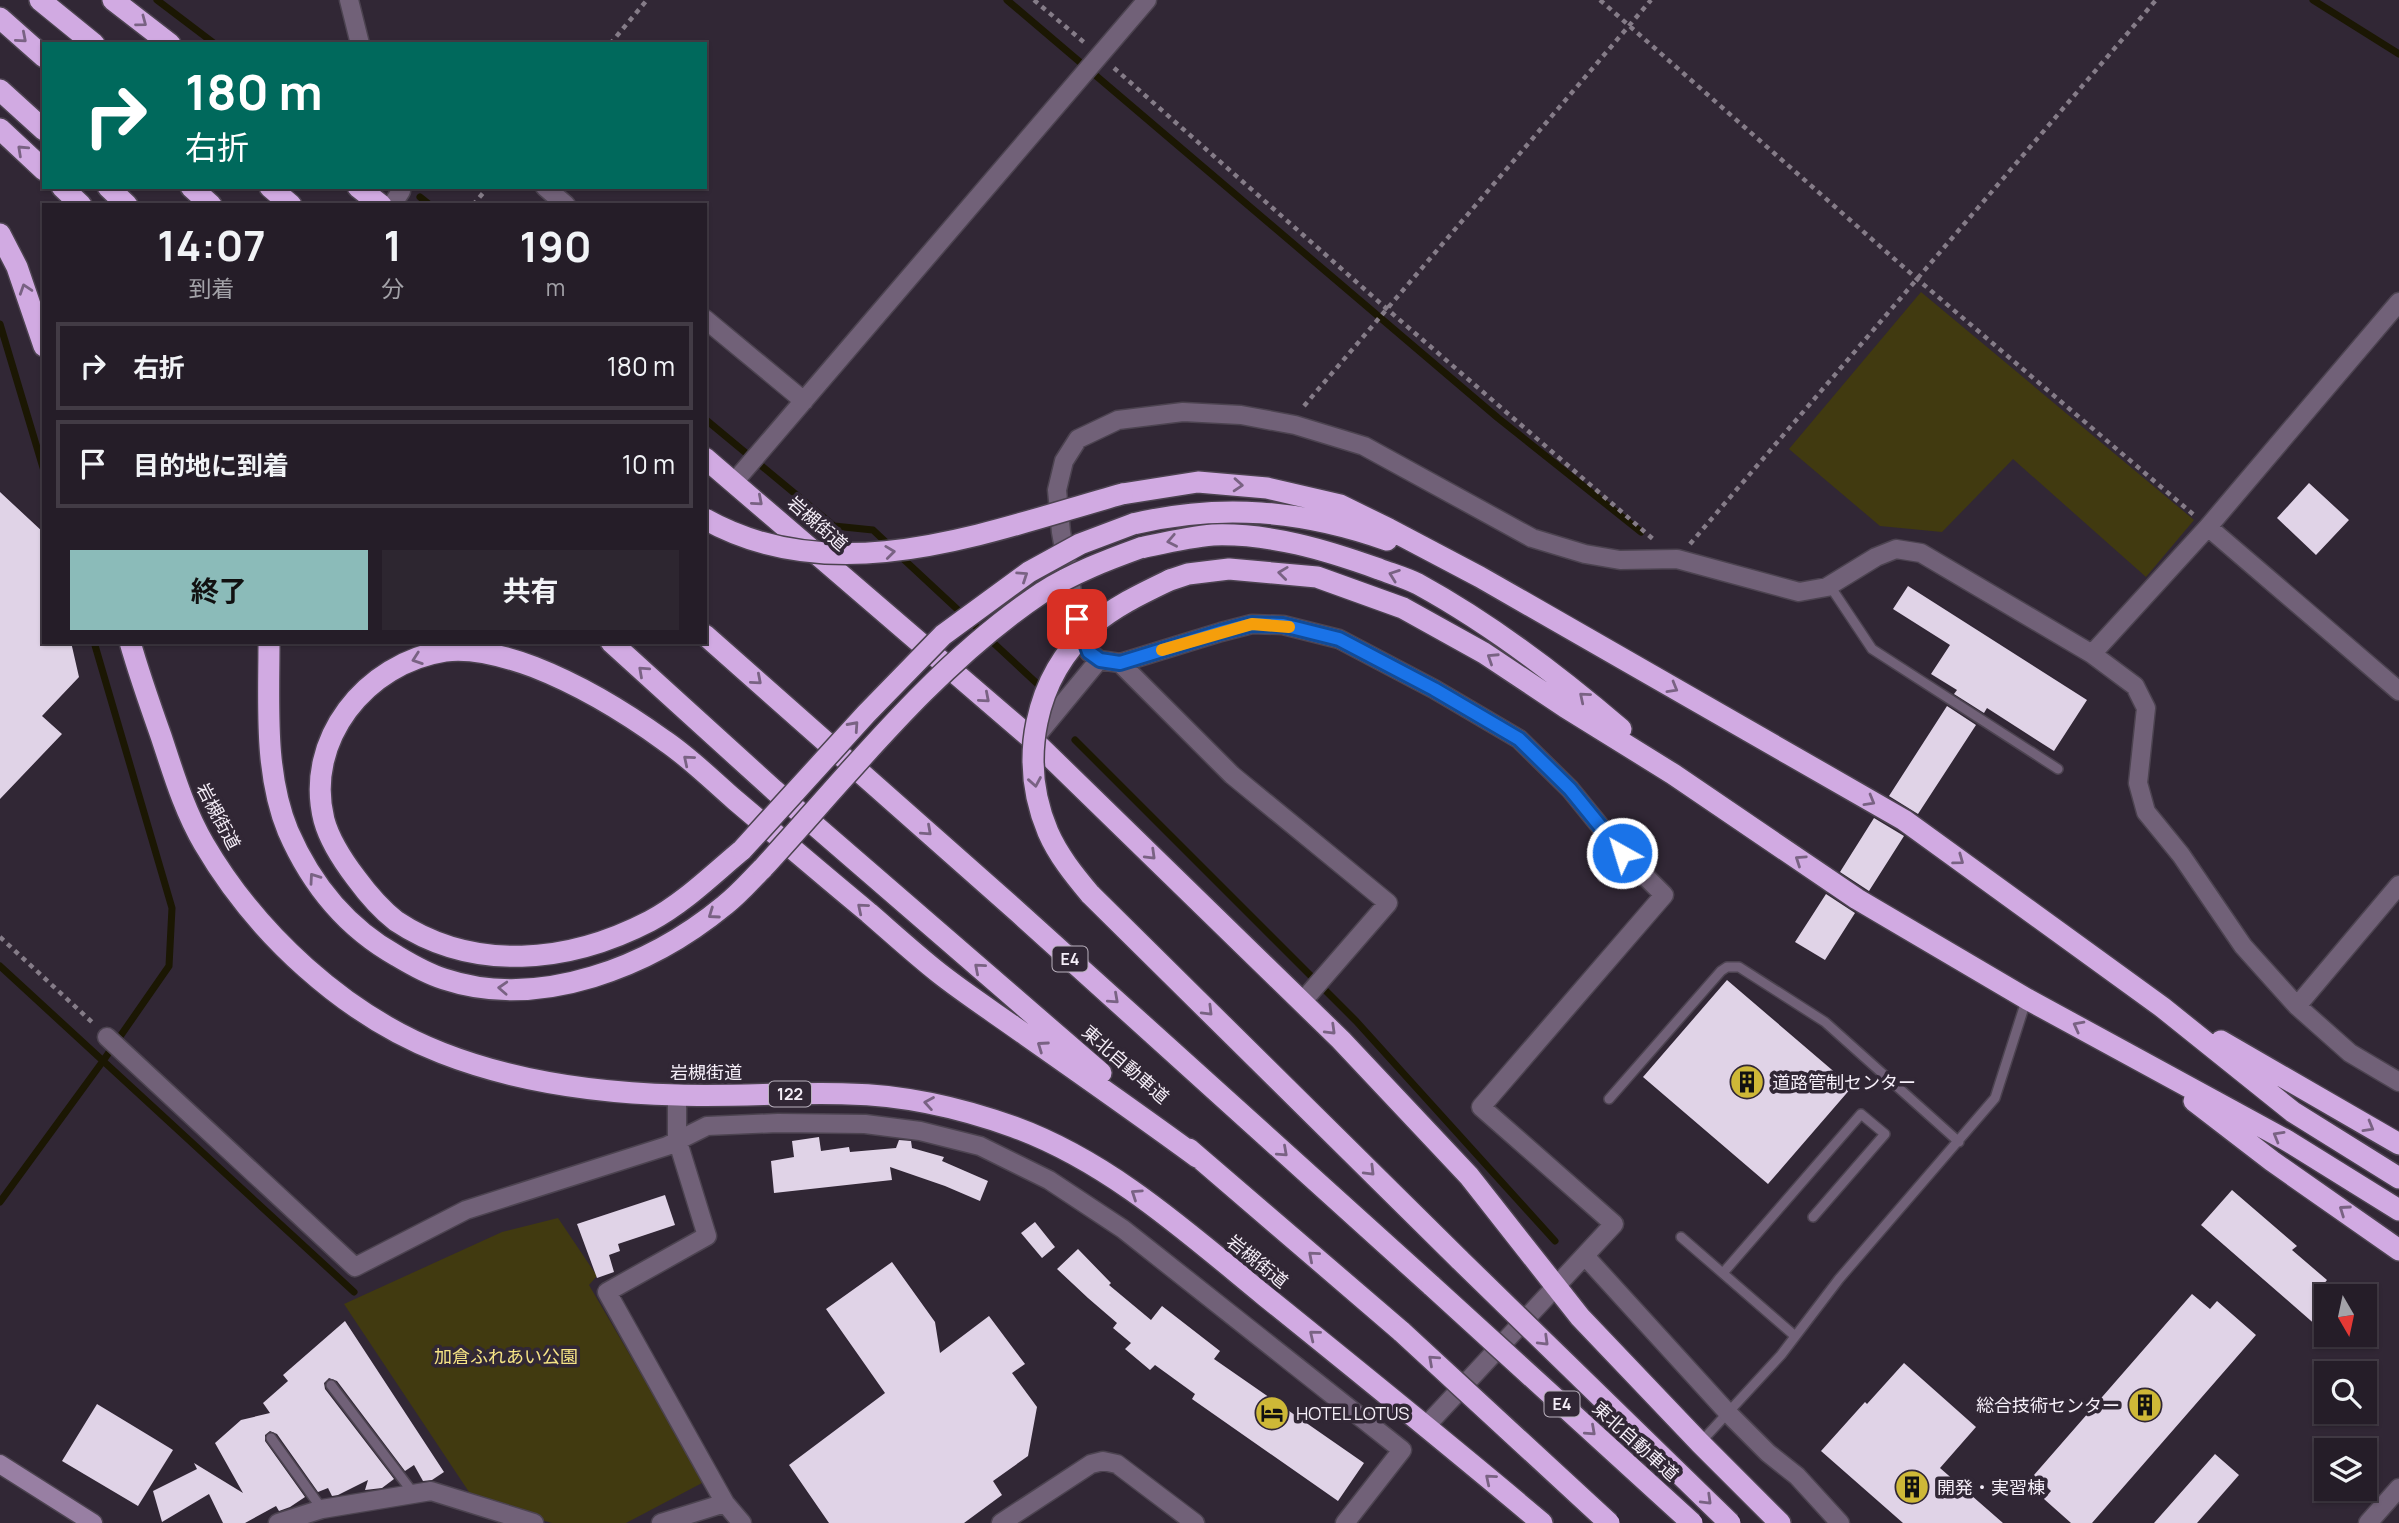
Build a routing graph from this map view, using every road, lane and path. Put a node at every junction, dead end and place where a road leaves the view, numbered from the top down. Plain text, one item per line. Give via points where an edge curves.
1 (40, 0) edge
2 (113, 0) edge
3 (349, 0) edge
4 (647, 0) edge
5 (1034, 0) edge
6 (1147, 0) edge
7 (1600, 0) edge
8 (1651, 0) edge
9 (2156, 0) edge
10 (0, 18) edge
11 (1630, 25) junction
12 (92, 42) edge
13 (167, 42) edge
14 (362, 42) edge
15 (612, 42) edge
16 (42, 55) edge
17 (1091, 64) junction
18 (0, 90) edge
19 (42, 128) edge
20 (0, 129) edge
21 (42, 168) edge
22 (64, 189) edge
23 (110, 189) edge
24 (193, 189) edge
25 (272, 189) edge
26 (361, 189) edge
27 (486, 189) edge
28 (547, 189) edge
29 (78, 203) edge
30 (125, 203) edge
31 (209, 203) edge
32 (289, 203) edge
33 (378, 203) edge
34 (475, 203) edge
35 (564, 203) edge
36 (0, 234) edge
37 (1916, 278) junction
38 (2399, 302) edge
39 (1387, 309) junction
40 (707, 322) edge
41 (42, 340) edge
42 (804, 401) junction
43 (1295, 425) junction
44 (707, 460) edge
45 (735, 481) junction
46 (707, 520) edge
47 (2208, 527) junction
48 (1442, 558) junction
49 (1677, 559) junction
50 (1830, 586) junction
51 (707, 637) edge
52 (131, 644) edge
53 (269, 644) edge
54 (613, 644) edge
55 (2092, 654) junction
56 (1100, 660) junction
57 (1120, 663) junction
58 (2399, 691) edge
59 (1033, 740) junction
60 (2058, 769) dead end
61 (1673, 774) junction
62 (2399, 885) edge
63 (0, 937) edge
64 (2027, 999) junction
65 (1301, 1002) junction
66 (2297, 1006) junction
67 (2162, 1007) junction
68 (107, 1037) joint
69 (2138, 1058) junction
70 (2399, 1082) edge
71 (677, 1095) junction
72 (1609, 1099) dead end
73 (677, 1139) junction
74 (1959, 1142) junction
75 (2399, 1144) edge
76 (1197, 1157) junction
77 (2399, 1178) edge
78 (2399, 1210) edge
79 (1813, 1216) dead end
80 (1681, 1237) dead end
81 (2399, 1250) edge
82 (1585, 1256) junction
83 (1723, 1273) junction
84 (1556, 1287) junction
85 (1795, 1336) junction
86 (331, 1385) dead end
87 (1729, 1414) junction
88 (1426, 1426) junction
89 (271, 1438) dead end
90 (1700, 1443) junction
91 (0, 1464) edge
92 (2399, 1488) edge
93 (415, 1495) junction
94 (725, 1503) junction
95 (322, 1509) junction
96 (93, 1523) edge
97 (278, 1523) edge
98 (534, 1523) edge
99 (661, 1523) edge
100 (742, 1523) edge
101 (1001, 1523) edge
102 (1195, 1523) edge
103 (1345, 1523) edge
104 (1542, 1523) edge
105 (1609, 1523) edge
106 (1692, 1523) edge
107 (1730, 1523) edge
108 (1780, 1523) edge
109 (1840, 1523) edge
110 (2368, 1523) edge

1 - 12 highway
2 -> 13 highway
3 - 14 street
4 - 15 path
5 - 17 path
6 - 17 street
7 - 11 path
8 - 11 path
9 - 37 path
10 -> 16 highway
11 - 37 path
11 - 39 path
17 - 39 path
17 - 42 street
18 - 19 highway
21 -> 20 highway
22 - 29 highway
23 - 30 highway
24 - 31 highway
25 - 32 highway
26 - 33 highway
27 - 34 path
28 - 35 street
41 -> 36 highway via 17,267
37 - 47 path
37 - 49 path
38 - 47 street
39 - 43 path via 1299,413
39 - 49 path
40 - 42 street
42 - 45 street
43 - 49 street via 1364,446 1532,538 1620,560
43 - 56 street via 1241,415 1183,412 1118,420 1078,439 1064,461 1057,490 1061,532 1077,619 1089,652
44 - 45 highway, 岩槻街道
45 -> 59 highway, 岩槻街道
46 -> 48 highway, bridge via 771,546 865,555 952,541 1122,494 1198,482 1267,488 1340,505
47 - 55 street
47 - 58 street
48 -> 67 highway via 1904,820
76 -> 48 highway, bridge via 938,972 666,741 579,687 495,655 446,651 413,660 374,680 338,720 323,762 324,820 341,858 362,886 393,919 434,942 484,956 540,956 601,942 652,920 697,889 742,850 866,714 943,635 1028,572 1080,544 1133,524 1182,515 1252,511 1323,521
49 - 50 street via 1799,593
50 - 55 street via 1896,549 1920,553
50 - 60 lane via 1872,649
51 -> 106 highway, 東北自動車道 / E4, bridge
52 - 71 highway, 岩槻街道 / 122 via 179,792 203,842 243,900 303,966 390,1027 439,1052 544,1083
61 -> 53 highway, bridge via 1577,691 1493,629 1416,583 1326,550 1266,539 1214,535 1178,540 1140,548 1089,568 1045,591 1001,623 923,692 725,905 670,943 612,971 574,982 510,989 446,980 376,945 343,918 309,872 287,829 275,783 269,728
76 -> 54 highway, 東北自動車道 via 774,790
55 - 66 street via 2135,686 2146,708 2138,783 2147,812 2243,946
56 - 57 street
56 - 59 street
57 - 65 street via 1232,775 1388,903
57 - 82 street via 1252,624 1283,625 1339,639 1519,739 1664,895 1481,1107 1614,1224
59 -> 65 highway, 岩槻街道
64 -> 61 highway via 1857,899
61 -> 107 highway, bridge via 1484,653 1403,608 1317,577 1229,569 1170,580 1091,627 1052,677 1041,704 1032,755 1034,783 1048,831 1090,894
62 - 66 street
63 - 68 path
69 -> 64 highway
64 - 74 lane via 1995,1098
65 -> 84 highway, 岩槻街道 via 1469,1176
66 - 70 street via 2350,1053
67 -> 75 highway
67 - 77 highway via 2292,1112
68 - 73 street via 355,1267 466,1210
78 -> 69 highway via 2286,1140
81 -> 69 highway via 2272,1161
71 - 73 street
88 -> 71 highway, 岩槻街道 / 122 via 1154,1206 1089,1164 1017,1128 937,1104 898,1098
72 - 74 lane via 1721,971 1733,966 1825,1021
73 - 94 street via 706,1236 607,1292
73 - 103 street via 707,1126 865,1124 980,1146 1049,1180 1123,1229 1402,1450
74 - 85 lane
105 -> 76 highway, 東北自動車道, bridge via 1402,1332
79 - 83 lane via 1885,1134 1861,1114
80 - 83 lane
82 - 84 street
82 - 87 street
83 - 85 lane
84 - 88 street
84 - 90 highway, 岩槻街道
85 - 87 lane
86 - 93 lane
87 - 90 lane
87 - 109 street
104 -> 88 highway, 岩槻街道 / 122
89 - 95 lane
90 - 108 highway, 岩槻街道
91 - 96 street
92 - 110 street
93 - 95 street
93 - 98 street via 431,1491
94 - 99 street
94 - 100 street
95 - 97 street
101 - 102 street via 1091,1464 1103,1461 1117,1464

